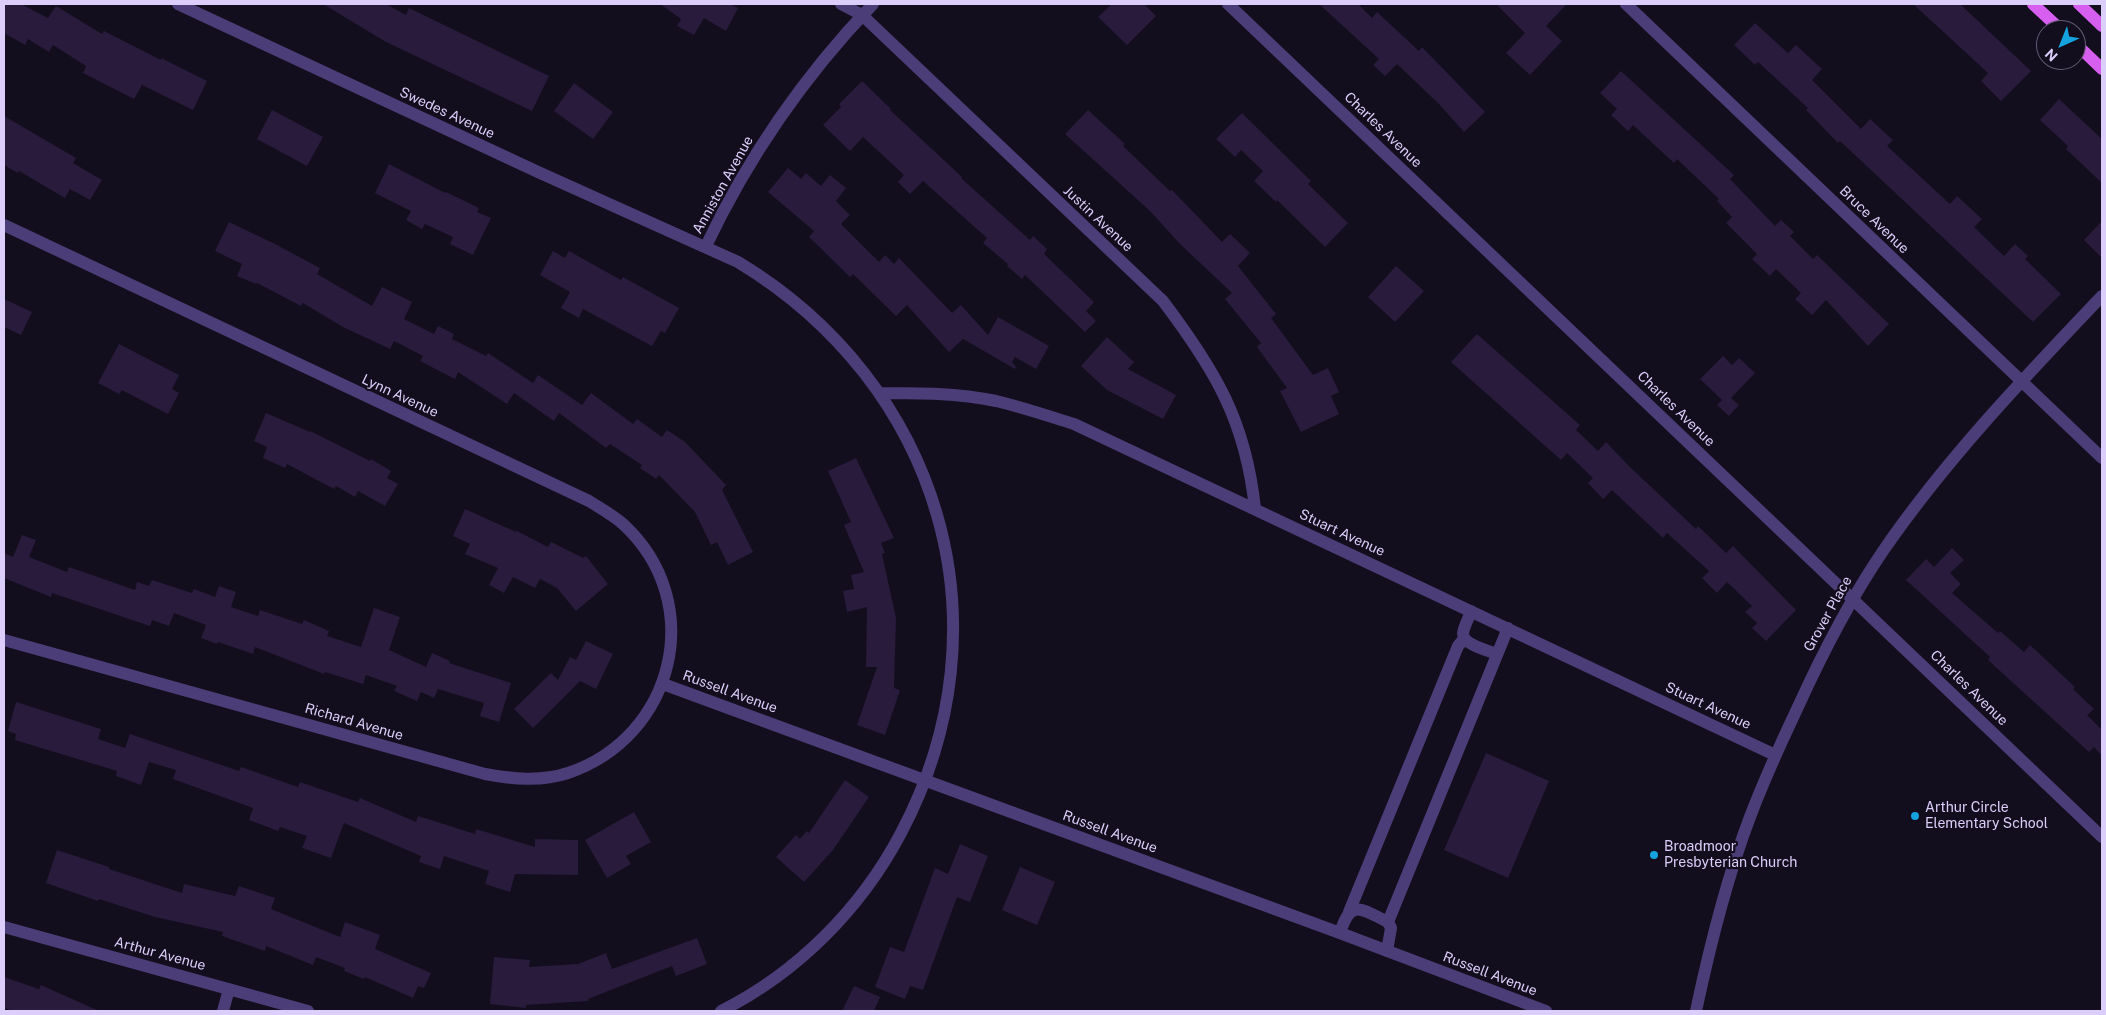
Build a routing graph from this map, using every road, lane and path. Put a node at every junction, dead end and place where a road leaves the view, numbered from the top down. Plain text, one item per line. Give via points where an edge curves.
1 (178, 4) edge
2 (841, 4) edge
3 (873, 4) edge
4 (1228, 4) edge
5 (1626, 4) edge
6 (2033, 4) edge
7 (2079, 4) edge
8 (862, 15) junction
9 (2050, 20) edge
10 (2102, 26) edge
11 (2086, 54) edge
12 (2102, 70) edge
13 (4, 226) edge
14 (706, 246) junction
15 (2102, 296) edge
16 (2022, 381) junction
17 (880, 393) junction
18 (2102, 458) edge
19 (1255, 509) junction
20 (1853, 598) junction
21 (1471, 611) junction
22 (1508, 628) junction
23 (1464, 638) junction
24 (4, 640) edge
25 (1497, 654) junction
26 (663, 684) junction
27 (1775, 755) junction
28 (926, 781) junction
29 (2102, 837) edge
30 (1349, 912) junction
31 (1388, 922) junction
32 (4, 927) edge
33 (1340, 933) junction
34 (1387, 951) junction
35 (229, 989) junction
36 (223, 1011) edge
37 (308, 1011) edge
38 (721, 1011) edge
39 (1546, 1011) edge
40 (1696, 1011) edge

1 - 14 street, Swedes Avenue via 538,172
2 - 8 street, Justin Avenue
3 - 8 street, Anniston Avenue
4 - 20 street, Charles Avenue
5 - 16 street, Bruce Avenue
6 - 9 main road
7 - 10 main road
8 - 14 street, Anniston Avenue via 789,104 724,209
8 - 19 street, Justin Avenue via 1163,301 1200,350 1231,409 1247,456
11 - 12 main road
13 - 26 street, Lynn Avenue via 589,501 612,515 644,548 660,575 669,605 671,648
14 - 17 street, Anniston Avenue via 762,276 804,308 860,365
15 - 16 street, Grover Place
16 - 18 street, Bruce Avenue
16 - 20 street, Grover Place via 1962,448 1902,526
17 - 19 street, Stuart Avenue via 959,395 1021,407 1100,435
17 - 28 street, Anniston Avenue via 899,423 922,471 939,521 949,574 953,626 950,680 941,732
19 - 21 street, Stuart Avenue
20 - 27 street, Grover Place via 1825,648
20 - 29 street, Charles Avenue
21 - 22 street, Stuart Avenue
21 - 23 street
22 - 25 street
22 - 27 street, Stuart Avenue
23 - 25 street
23 - 30 street
24 - 26 street, Richard Avenue via 506,778 552,777 610,753 633,732 652,707
25 - 31 street
26 - 28 street, Russell Avenue
27 - 40 street, Grover Place via 1729,878
28 - 33 street, Russell Avenue
28 - 38 street, Anniston Avenue via 890,854 842,918 804,956
30 - 31 street via 1361,909
30 - 33 street
31 - 34 street via 1391,928
32 - 35 street, Arthur Avenue
33 - 34 street, Russell Avenue
34 - 39 street, Russell Avenue
35 - 36 street
35 - 37 street, Arthur Avenue

